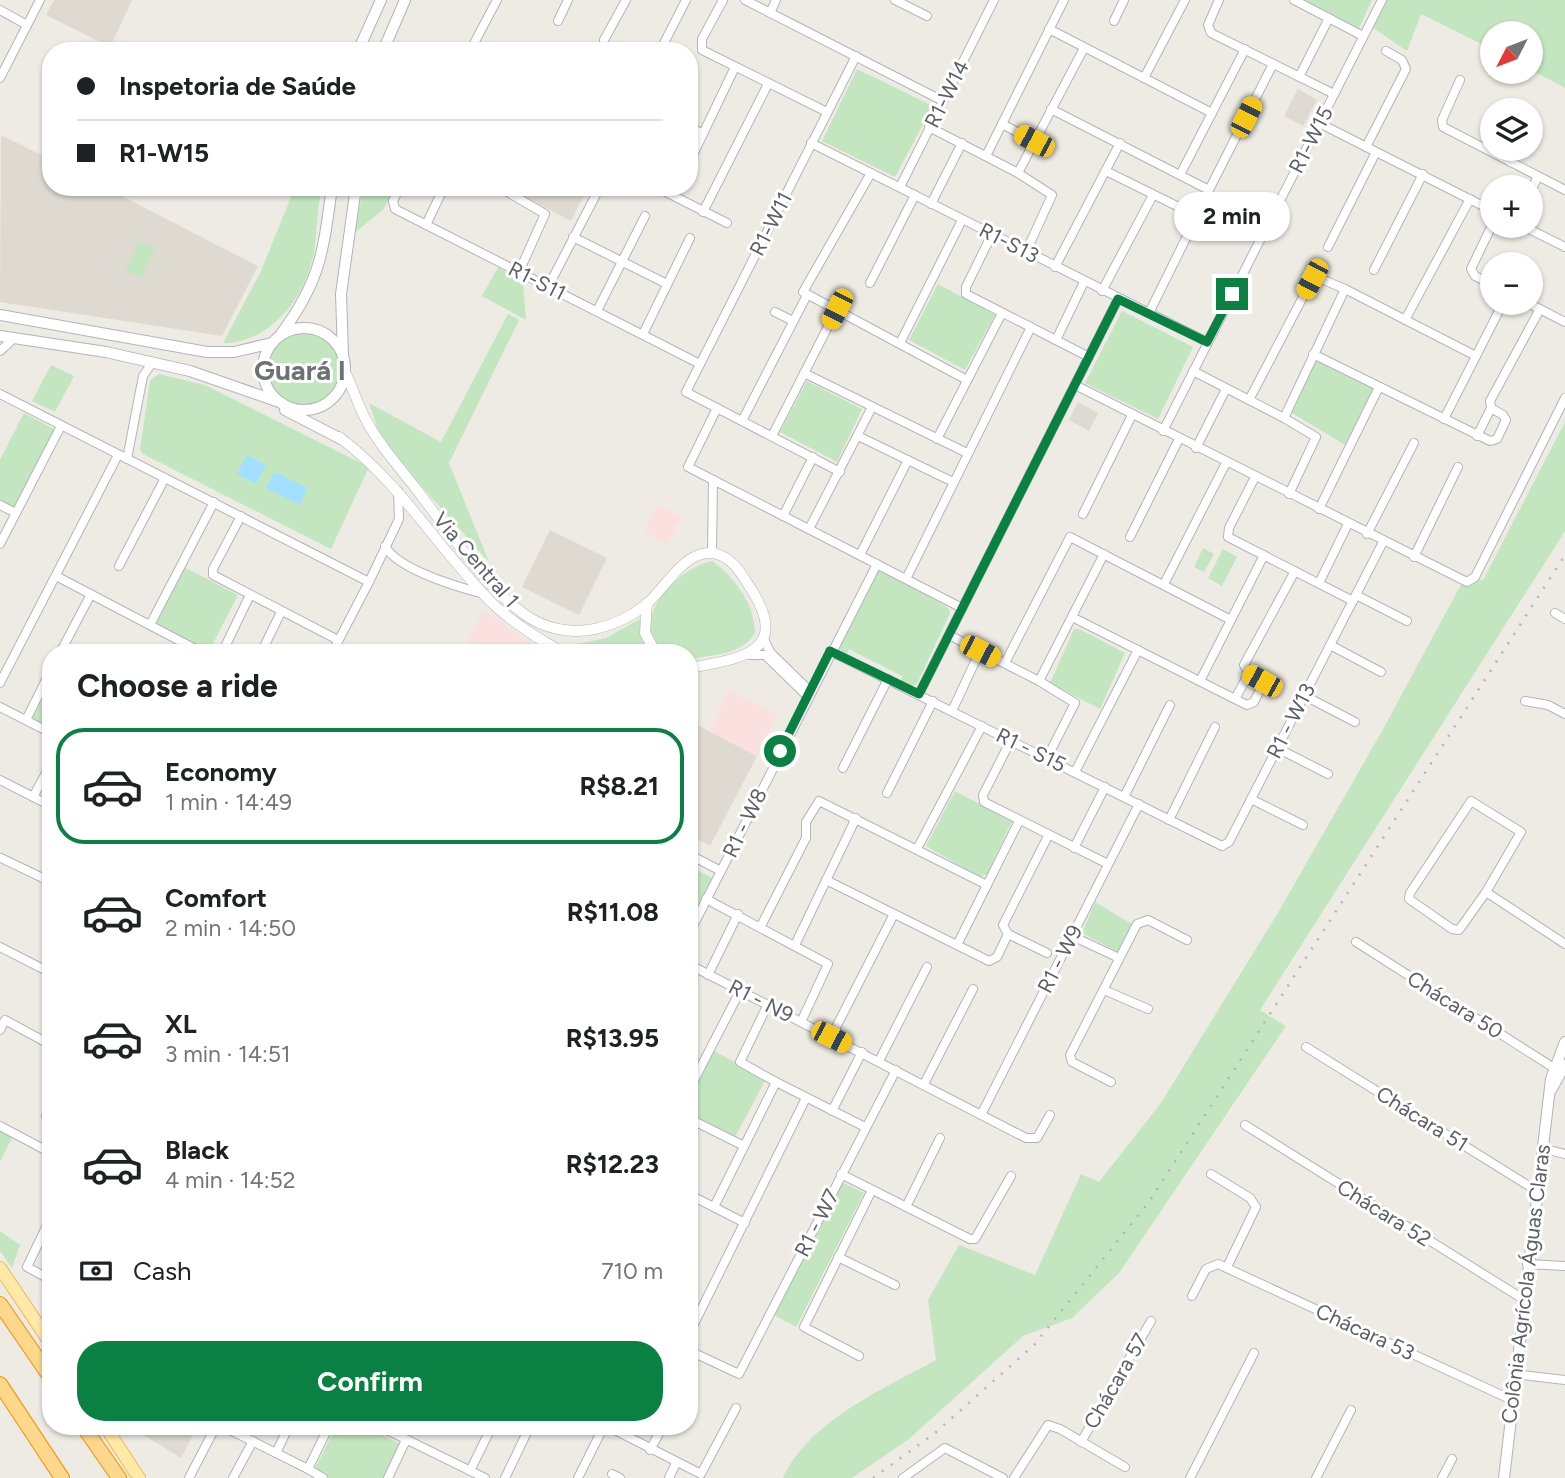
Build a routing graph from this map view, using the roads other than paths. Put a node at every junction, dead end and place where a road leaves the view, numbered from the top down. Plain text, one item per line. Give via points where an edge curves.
1 (40, 0) edge
2 (381, 0) edge
3 (405, 0) edge
4 (496, 0) edge
5 (568, 0) edge
6 (626, 0) edge
7 (686, 0) edge
8 (723, 0) edge
9 (745, 0) edge
10 (776, 0) edge
11 (895, 0) edge
12 (994, 0) edge
13 (1064, 0) edge
14 (1124, 0) edge
15 (1185, 0) edge
16 (1219, 0) edge
17 (1294, 0) edge
18 (1382, 0) edge
19 (0, 10) edge
20 (770, 13) junction
21 (927, 16) dead end
22 (1329, 18) junction
23 (558, 21) dead end
24 (1114, 21) dead end
25 (27, 25) junction
26 (1049, 29) junction
27 (1363, 36) junction
28 (604, 40) dead end
29 (362, 42) edge
30 (387, 42) edge
31 (475, 42) edge
32 (665, 42) edge
33 (1084, 48) junction
34 (1245, 50) junction
35 (1386, 51) dead end
36 (856, 56) junction
37 (1273, 64) junction
38 (735, 67) junction
39 (1299, 77) junction
40 (0, 78) edge
41 (1144, 78) junction
42 (1460, 80) dead end
43 (768, 83) junction
44 (1334, 94) junction
45 (943, 101) junction
46 (1051, 109) junction
47 (827, 112) junction
48 (1212, 113) junction
49 (1319, 123) junction
50 (1002, 124) junction
51 (929, 127) junction
52 (698, 131) edge
53 (703, 134) junction
54 (1034, 141) junction
55 (811, 143) junction
56 (962, 143) junction
57 (1119, 143) junction
58 (698, 144) edge
59 (1366, 147) junction
60 (1376, 152) junction
61 (986, 156) junction
62 (1510, 162) joint
63 (1106, 171) junction
64 (872, 173) junction
65 (1018, 173) junction
66 (1423, 174) junction
67 (1180, 175) junction
68 (1536, 175) edge
69 (1543, 179) edge
70 (900, 187) junction
71 (1565, 190) edge
72 (915, 195) junction
73 (1153, 195) junction
74 (330, 196) edge
75 (355, 196) edge
76 (397, 196) edge
77 (440, 196) edge
78 (521, 196) edge
79 (595, 196) edge
80 (681, 196) edge
81 (1470, 199) junction
82 (931, 204) junction
83 (1480, 204) edge
84 (702, 212) junction
85 (645, 216) dead end
86 (962, 220) junction
87 (727, 223) dead end
88 (426, 225) junction
89 (992, 234) junction
90 (1543, 236) edge
91 (573, 237) junction
92 (690, 238) dead end
93 (1486, 238) edge
94 (1328, 247) dead end
95 (1565, 247) edge
96 (1026, 252) junction
97 (621, 262) junction
98 (1055, 267) junction
99 (1374, 271) dead end
100 (519, 272) junction
101 (1480, 278) edge
102 (1084, 282) junction
103 (870, 283) dead end
104 (667, 284) junction
105 (548, 287) junction
106 (1345, 289) junction
107 (1102, 291) junction
108 (807, 295) junction
109 (1118, 299) junction
110 (837, 309) junction
111 (597, 311) junction
112 (1543, 311) edge
113 (775, 312) dead end
114 (1002, 313) junction
115 (1149, 313) junction
116 (0, 315) edge
117 (1497, 315) edge
118 (1536, 315) edge
119 (1405, 320) junction
120 (1564, 320) edge
121 (793, 321) junction
122 (1031, 327) junction
123 (94, 332) junction
124 (643, 334) junction
125 (0, 336) edge
126 (13, 339) junction
127 (276, 340) junction
128 (1056, 340) junction
129 (1207, 342) junction
130 (900, 343) junction
131 (0, 351) edge
132 (106, 352) junction
133 (1313, 354) junction
134 (343, 356) junction
135 (1476, 356) junction
136 (1089, 357) junction
137 (137, 359) junction
138 (152, 363) junction
139 (700, 364) junction
140 (1193, 371) junction
141 (345, 372) junction
142 (804, 373) junction
143 (143, 376) junction
144 (967, 380) junction
145 (1075, 385) junction
146 (236, 386) junction
147 (1379, 387) junction
148 (1226, 389) junction
149 (0, 394) edge
150 (1565, 398) edge
151 (1249, 400) junction
152 (287, 406) junction
153 (872, 407) junction
154 (717, 408) junction
155 (1491, 408) junction
156 (1132, 415) junction
157 (1284, 418) junction
158 (1444, 419) junction
159 (742, 421) junction
160 (61, 426) junction
161 (1163, 431) junction
162 (772, 436) junction
163 (858, 436) junction
164 (1477, 436) junction
165 (937, 439) junction
166 (1179, 439) junction
167 (343, 440) junction
168 (1414, 443) dead end
169 (1196, 447) junction
170 (967, 453) junction
171 (122, 457) junction
172 (813, 457) junction
173 (908, 460) junction
174 (1226, 463) junction
175 (1458, 467) dead end
176 (840, 472) junction
177 (1255, 477) junction
178 (165, 478) junction
179 (713, 480) junction
180 (953, 482) junction
181 (398, 491) junction
182 (1289, 494) junction
183 (214, 502) junction
184 (0, 505) edge
185 (1319, 509) junction
186 (16, 513) junction
187 (1083, 514) dead end
188 (241, 516) junction
189 (783, 516) junction
190 (1348, 524) junction
191 (809, 529) junction
192 (1367, 534) junction
193 (1130, 537) dead end
194 (1383, 542) junction
195 (0, 544) edge
196 (385, 546) junction
197 (712, 553) junction
198 (390, 554) junction
199 (1104, 554) junction
200 (860, 555) junction
201 (1264, 555) junction
202 (1414, 557) junction
203 (379, 558) junction
204 (877, 564) junction
205 (119, 566) dead end
206 (1294, 571) junction
207 (56, 576) junction
208 (906, 579) junction
209 (369, 582) junction
210 (1319, 583) junction
211 (1164, 584) junction
212 (484, 593) junction
213 (91, 594) junction
214 (250, 595) junction
215 (1355, 598) junction
216 (647, 603) junction
217 (962, 608) junction
218 (281, 612) junction
219 (1555, 613) dead end
220 (1072, 617) junction
221 (1565, 619) edge
222 (1231, 620) junction
223 (1407, 621) dead end
224 (150, 625) junction
225 (949, 635) junction
226 (764, 639) junction
227 (338, 640) junction
228 (65, 644) edge
229 (186, 644) edge
230 (226, 644) edge
231 (265, 644) edge
232 (336, 644) edge
233 (550, 644) edge
234 (651, 644) edge
235 (1330, 646) junction
236 (1138, 650) junction
237 (830, 651) junction
238 (980, 651) junction
239 (750, 655) junction
240 (1005, 663) junction
241 (698, 666) edge
242 (1381, 672) dead end
243 (1249, 673) junction
244 (888, 679) junction
245 (1039, 681) junction
246 (1200, 681) junction
247 (0, 683) edge
248 (42, 688) edge
249 (808, 694) junction
250 (919, 694) junction
251 (1305, 696) junction
252 (1235, 699) junction
253 (933, 701) junction
254 (1525, 701) dead end
255 (1170, 705) dead end
256 (0, 707) edge
257 (952, 711) junction
258 (1565, 714) edge
259 (26, 720) junction
260 (1354, 722) dead end
261 (982, 726) junction
262 (1215, 727) dead end
263 (42, 728) edge
264 (1011, 740) junction
265 (1277, 748) junction
266 (1047, 758) junction
267 (843, 768) dead end
268 (1075, 772) junction
269 (1328, 774) dead end
270 (0, 780) edge
271 (42, 780) edge
272 (1105, 787) junction
273 (887, 793) dead end
274 (33, 797) junction
275 (1124, 797) junction
276 (1251, 799) junction
277 (42, 802) edge
278 (1139, 804) junction
279 (856, 818) junction
280 (1169, 820) junction
281 (1019, 821) junction
282 (1303, 825) dead end
283 (1048, 836) junction
284 (1229, 842) joint
285 (1074, 848) junction
286 (917, 849) junction
287 (1, 858) edge
288 (698, 859) edge
289 (1108, 864) junction
290 (721, 871) junction
291 (42, 878) edge
292 (826, 880) junction
293 (987, 885) junction
294 (1486, 892) junction
295 (706, 899) junction
296 (738, 914) junction
297 (894, 914) junction
298 (698, 916) edge
299 (761, 926) junction
300 (1008, 934) junction
301 (1072, 936) junction
302 (1187, 940) dead end
303 (1356, 942) dead end
304 (1565, 944) edge
305 (795, 945) junction
306 (957, 945) junction
307 (0, 947) edge
308 (1047, 953) dead end
309 (1119, 958) junction
310 (927, 967) dead end
311 (42, 968) edge
312 (698, 970) edge
313 (708, 975) junction
314 (973, 989) dead end
315 (740, 990) junction
316 (1104, 990) junction
317 (768, 1004) junction
318 (1148, 1009) dead end
319 (2, 1019) edge
320 (801, 1022) junction
321 (0, 1030) edge
322 (831, 1037) junction
323 (42, 1040) edge
324 (1565, 1042) edge
325 (1306, 1047) dead end
326 (862, 1052) junction
327 (879, 1061) junction
328 (896, 1070) junction
329 (1561, 1070) edge
330 (698, 1072) edge
331 (776, 1082) junction
332 (1111, 1082) dead end
333 (924, 1084) junction
334 (806, 1098) junction
335 (832, 1111) junction
336 (981, 1115) junction
337 (1050, 1115) dead end
338 (698, 1123) edge
339 (1245, 1125) dead end
340 (0, 1126) edge
341 (865, 1127) junction
342 (940, 1138) dead end
343 (744, 1146) junction
344 (42, 1148) edge
345 (1541, 1148) junction
346 (1565, 1154) edge
347 (841, 1174) junction
348 (1211, 1174) dead end
349 (1011, 1175) dead end
350 (872, 1190) junction
351 (1537, 1191) junction
352 (698, 1199) edge
353 (714, 1207) junction
354 (906, 1207) junction
355 (745, 1223) junction
356 (42, 1242) edge
357 (838, 1257) junction
358 (1527, 1264) junction
359 (1222, 1266) junction
360 (1565, 1266) edge
361 (0, 1268) edge
362 (42, 1275) edge
363 (895, 1285) dead end
364 (1192, 1296) dead end
365 (1523, 1299) junction
366 (0, 1304) edge
367 (698, 1316) edge
368 (1151, 1321) dead end
369 (42, 1331) edge
370 (1254, 1353) dead end
371 (698, 1355) edge
372 (859, 1356) dead end
373 (42, 1365) edge
374 (1514, 1374) junction
375 (1565, 1380) edge
376 (0, 1384) edge
377 (1512, 1400) junction
378 (736, 1409) dead end
379 (1351, 1410) dead end
380 (89, 1435) edge
381 (111, 1435) edge
382 (211, 1435) edge
383 (241, 1435) edge
384 (285, 1435) edge
385 (325, 1435) edge
386 (397, 1435) edge
387 (488, 1435) edge
388 (526, 1435) edge
389 (600, 1435) edge
390 (622, 1435) edge
391 (658, 1435) edge
392 (407, 1440) junction
393 (253, 1441) junction
394 (1081, 1442) junction
395 (650, 1450) junction
396 (276, 1453) junction
397 (1452, 1459) dead end
398 (676, 1463) junction
399 (1125, 1467) dead end
400 (308, 1469) junction
401 (471, 1471) junction
402 (62, 1478) edge
403 (118, 1478) edge
404 (139, 1478) edge
405 (189, 1478) edge
406 (233, 1478) edge
407 (323, 1478) edge
408 (388, 1478) edge
409 (485, 1478) edge
410 (505, 1478) edge
411 (578, 1478) edge
412 (669, 1478) edge
413 (903, 1478) edge
414 (1003, 1478) edge
415 (1014, 1478) edge
416 (1190, 1478) edge
417 (1316, 1478) edge
418 (1442, 1478) edge
419 (1504, 1478) edge

1 - 25 street
2 - 29 main road
3 - 30 main road
4 - 31 street
5 - 23 street
6 - 28 street
7 - 32 street
8 - 38 street via 700,47
9 - 20 street
10 - 20 street
11 - 21 street
12 - 45 street, R1-W14
13 - 26 street
14 - 24 street
15 - 41 street
16 - 34 street via 1209,30
17 - 22 street
18 - 27 street, R1-W15
19 - 25 street
20 - 36 street
22 - 27 street
22 - 39 street
25 - 40 street
26 - 33 street
26 - 50 street
27 - 44 street, R1-W15
33 - 41 street
33 - 46 street
34 - 37 street
34 - 48 street
35 - 59 street via 1402,60 1406,69
36 - 45 street
36 - 47 street, R1-W11
37 - 39 street
37 - 67 street via 1209,190
38 - 43 street
38 - 53 street
39 - 44 street
41 - 48 street
42 - 62 street via 1442,120 1446,130
43 - 47 street
43 - 84 street
44 - 49 street, R1-W15
45 - 51 street, R1-W14
46 - 54 street
46 - 57 street
47 - 55 street, R1-W11
48 - 67 street
49 - 59 street
49 - 129 street, R1-W15
50 - 54 street
50 - 61 street
51 - 56 street
51 - 70 street, R1-W14
52 - 53 street
53 - 58 street
54 - 65 street
55 - 64 street, R1-S13
55 - 139 street, R1-W11
56 - 61 street
56 - 82 street
57 - 63 street
57 - 67 street
59 - 60 street
60 - 66 street
60 - 94 street
61 - 65 street
62 - 68 street
63 - 73 street
63 - 98 street
64 - 70 street, R1-S13
64 - 108 street via 815,269 803,292
65 - 96 street via 1053,198
66 - 81 street
66 - 99 street
69 - 71 street
70 - 72 street, R1-S13
72 - 82 street, R1-S13
72 - 103 street
73 - 107 street
73 - 115 street via 1197,216
74 - 127 main road via 315,281 304,304
75 - 134 main road via 341,294
76 - 88 street, R1-S11 via 393,207
77 - 88 street
78 - 100 street via 546,217
79 - 91 street
80 - 84 street
81 - 83 street
81 - 119 street
82 - 86 street, R1-S13
84 - 87 street
85 - 97 street
86 - 89 street, R1-S13
86 - 130 street
88 - 100 street, R1-S11
89 - 96 street, R1-S13
89 - 114 street via 965,290
90 - 95 street
91 - 97 street
91 - 105 street
92 - 104 street
93 - 101 street via 1471,269
96 - 98 street, R1-S13
97 - 104 street
97 - 111 street
98 - 102 street, R1-S13
100 - 105 street, R1-S11
102 - 107 street, R1-S13
102 - 128 street
104 - 124 street
105 - 111 street, R1-S11
106 - 119 street
106 - 133 street
106 - 151 street via 1314,276
107 - 109 street, R1-S13
108 - 110 street
108 - 121 street
109 - 115 street, R1-S13
109 - 136 street
110 - 130 street
110 - 142 street
111 - 124 street, R1-S11
112 - 120 street
113 - 121 street
114 - 122 street
114 - 144 street
115 - 129 street, R1-S13
116 - 123 main road
117 - 135 street
118 - 155 street via 1490,401
119 - 135 street
121 - 159 street
122 - 128 street
122 - 170 street
123 - 127 main road via 221,353
123 - 132 main road
124 - 139 street, R1-S11
125 - 126 main road, Via Central 1
126 - 131 street
126 - 132 main road, Via Central 1
127 - 134 main road via 291,330 317,330 337,345
127 - 152 main road via 263,369 265,382
128 - 136 street
129 - 140 street, R1-W15
130 - 144 street
132 - 137 main road, Via Central 1
133 - 147 street
133 - 157 street
134 - 141 main road
135 - 158 street
136 - 145 street
137 - 138 main road, Via Central 1
137 - 143 street
138 - 143 street
138 - 146 main road, Via Central 1
139 - 154 street, R1-W11 via 685,392
140 - 148 street
140 - 161 street, R1-W15
141 - 152 main road via 333,398 321,407
141 - 216 street, Via Central 1 via 378,440 460,545 524,615 562,630 593,630 623,619
142 - 153 street
142 - 162 street
143 - 171 street
144 - 165 street
145 - 156 street
145 - 217 street
146 - 152 main road, Via Central 1
146 - 167 main road
147 - 158 street
147 - 185 street
148 - 151 street
148 - 169 street
149 - 160 street
150 - 202 street via 1472,580 1464,582
151 - 157 street
152 - 167 street, Via Central 1
153 - 163 street
153 - 165 street
154 - 159 street
154 - 179 street via 688,467
155 - 164 street
155 - 164 street via 1506,420 1494,441
156 - 161 street
156 - 187 street
157 - 182 street via 1317,439
158 - 164 street
159 - 162 street
160 - 171 street
160 - 186 street
161 - 166 street
162 - 172 street
163 - 173 street
163 - 176 street
165 - 170 street
166 - 169 street
166 - 193 street
167 - 181 street, Via Central 1
168 - 192 street
169 - 174 street
170 - 180 street
171 - 178 street
171 - 207 street
172 - 176 street
172 - 189 street
173 - 180 street
173 - 200 street
174 - 177 street
174 - 211 street
175 - 202 street
176 - 191 street
177 - 182 street
177 - 201 street via 1228,535
178 - 183 street
178 - 205 street
179 - 189 street
179 - 197 street
180 - 208 street
181 - 196 street via 400,514
181 - 212 street, Via Central 1
182 - 185 street
183 - 188 street
183 - 224 street
184 - 186 street
185 - 190 street
186 - 195 street
188 - 209 street
188 - 214 street via 212,572
189 - 191 street
190 - 192 street
190 - 210 street
191 - 200 street
192 - 194 street
194 - 202 street
194 - 215 street, R1 - W13
196 - 198 street
196 - 203 street
197 - 216 street, Via Central 1 via 691,559
197 - 226 street via 736,567 757,599 765,618
198 - 203 street
198 - 212 street via 449,584
199 - 211 street
199 - 220 street
199 - 240 street via 1070,537
200 - 204 street
201 - 206 street
201 - 222 street
203 - 209 street
204 - 208 street
204 - 237 street, R1 - W8
206 - 210 street
206 - 243 street via 1244,665
207 - 213 street
207 - 247 street
208 - 217 street
209 - 227 street
210 - 215 street
211 - 222 street
212 - 233 street, Via Central 1 via 513,621
213 - 224 street
213 - 228 street
214 - 218 street
214 - 230 street
215 - 223 street
215 - 235 street, R1 - W13
216 - 234 street via 645,633
217 - 225 street
218 - 227 street
218 - 231 street
219 - 221 street
220 - 236 street
220 - 245 street
222 - 246 street
224 - 229 street
225 - 238 street
225 - 250 street
226 - 239 street
226 - 249 street
227 - 232 street
235 - 242 street
235 - 251 street, R1 - W13
236 - 246 street
236 - 268 street
237 - 244 street, R1 - S15
237 - 249 street, R1 - W8
238 - 240 street
238 - 257 street
239 - 241 street
239 - 249 street via 765,655
240 - 245 street
243 - 252 street
243 - 252 street via 1264,687 1252,704
244 - 250 street, R1 - S15
244 - 267 street
245 - 266 street via 1075,704
246 - 252 street
248 - 259 street
249 - 290 street, R1 - W8
250 - 253 street, R1 - S15
251 - 260 street
251 - 265 street, R1 - W13
253 - 257 street, R1 - S15
253 - 273 street
254 - 258 street
255 - 275 street
256 - 259 street
257 - 261 street, R1 - S15
259 - 263 street
261 - 264 street, R1 - S15
261 - 286 street
262 - 280 street
264 - 266 street, R1 - S15
264 - 281 street via 982,799
265 - 269 street
265 - 276 street, R1 - W13
266 - 268 street, R1 - S15
268 - 272 street, R1 - S15
270 - 274 street
271 - 274 street
272 - 275 street, R1 - S15
272 - 285 street
274 - 277 street
275 - 278 street, R1 - S15
276 - 282 street
276 - 284 street, R1 - W13
278 - 280 street, R1 - S15
278 - 289 street, R1 - W9
279 - 286 street
279 - 292 street
279 - 299 street via 817,802 806,822 806,838
280 - 284 street, R1 - S15 via 1219,847
281 - 283 street
281 - 293 street
283 - 285 street
283 - 300 street via 1003,922
285 - 289 street
286 - 293 street
287 - 291 street
288 - 290 street
289 - 301 street, R1 - W9
290 - 295 street, R1 - W8
292 - 297 street
292 - 305 street
293 - 306 street
294 - 294 street via 1459,930 1409,899 1471,801 1521,832
294 - 304 street
295 - 296 street
295 - 298 street, R1 - W8
296 - 299 street
296 - 313 street
297 - 306 street
297 - 322 street
299 - 305 street
300 - 306 street via 992,961
300 - 308 street
301 - 309 street
301 - 336 street, R1 - W9
302 - 309 street via 1148,920 1140,921
303 - 329 street, Chácara 50
305 - 320 street via 828,966
307 - 311 street
309 - 316 street
310 - 327 street
312 - 313 street, R1 - N9
313 - 315 street, R1 - N9
314 - 333 street
315 - 317 street, R1 - N9
315 - 330 street
316 - 318 street
316 - 332 street via 1070,1058
317 - 320 street, R1 - N9
317 - 331 street via 740,1062
319 - 321 street
319 - 323 street
320 - 322 street, R1 - N9
322 - 326 street, R1 - N9
324 - 329 main road, Colônia Agrícola Águas Claras
325 - 351 street, Chácara 51
326 - 327 street, R1 - N9
326 - 335 street
327 - 328 street, R1 - N9
328 - 333 street, R1 - N9
328 - 341 street, R1 - W7
329 - 345 main road, Colônia Agrícola Águas Claras via 1550,1090
331 - 334 street
331 - 343 street
333 - 336 street, R1 - N9
334 - 335 street
334 - 355 street
335 - 341 street
336 - 337 street, R1 - N9 via 1033,1140
338 - 343 street
339 - 365 street, Chácara 52
340 - 344 street
341 - 347 street, R1 - W7
342 - 354 street
343 - 353 street
345 - 346 street
345 - 351 main road, Colônia Agrícola Águas Claras
347 - 350 street
347 - 371 street, R1 - W7 via 737,1375
348 - 359 street via 1250,1198 1256,1207
349 - 354 street via 975,1239
350 - 354 street
350 - 357 street
351 - 358 main road, Colônia Agrícola Águas Claras
352 - 353 street
353 - 355 street
355 - 367 street
356 - 362 street via 27,1267
357 - 363 street
357 - 372 street via 804,1327
358 - 360 street
358 - 365 main road, Colônia Agrícola Águas Claras
359 - 364 street via 1206,1269
359 - 377 street, Chácara 53
361 - 369 main road
365 - 374 main road, Colônia Agrícola Águas Claras
366 - 373 highway
368 - 394 street, Chácara 57
370 - 416 street
374 - 375 street
374 - 377 main road, Colônia Agrícola Águas Claras
376 - 402 highway
377 - 419 main road, Colônia Agrícola Águas Claras
378 - 398 street via 703,1472
379 - 417 street
380 - 403 highway
381 - 404 main road
382 - 405 street
383 - 393 street
384 - 396 street
385 - 400 street
386 - 392 street
387 - 401 street
388 - 410 street
389 - 411 street
390 - 395 street
391 - 395 street
392 - 401 street
392 - 408 street
393 - 396 street
393 - 406 street
394 - 399 street
394 - 415 street via 1052,1425 1045,1426
395 - 398 street
396 - 400 street
397 - 418 street
398 - 412 street
400 - 407 street
401 - 409 street
413 - 414 street via 945,1448

